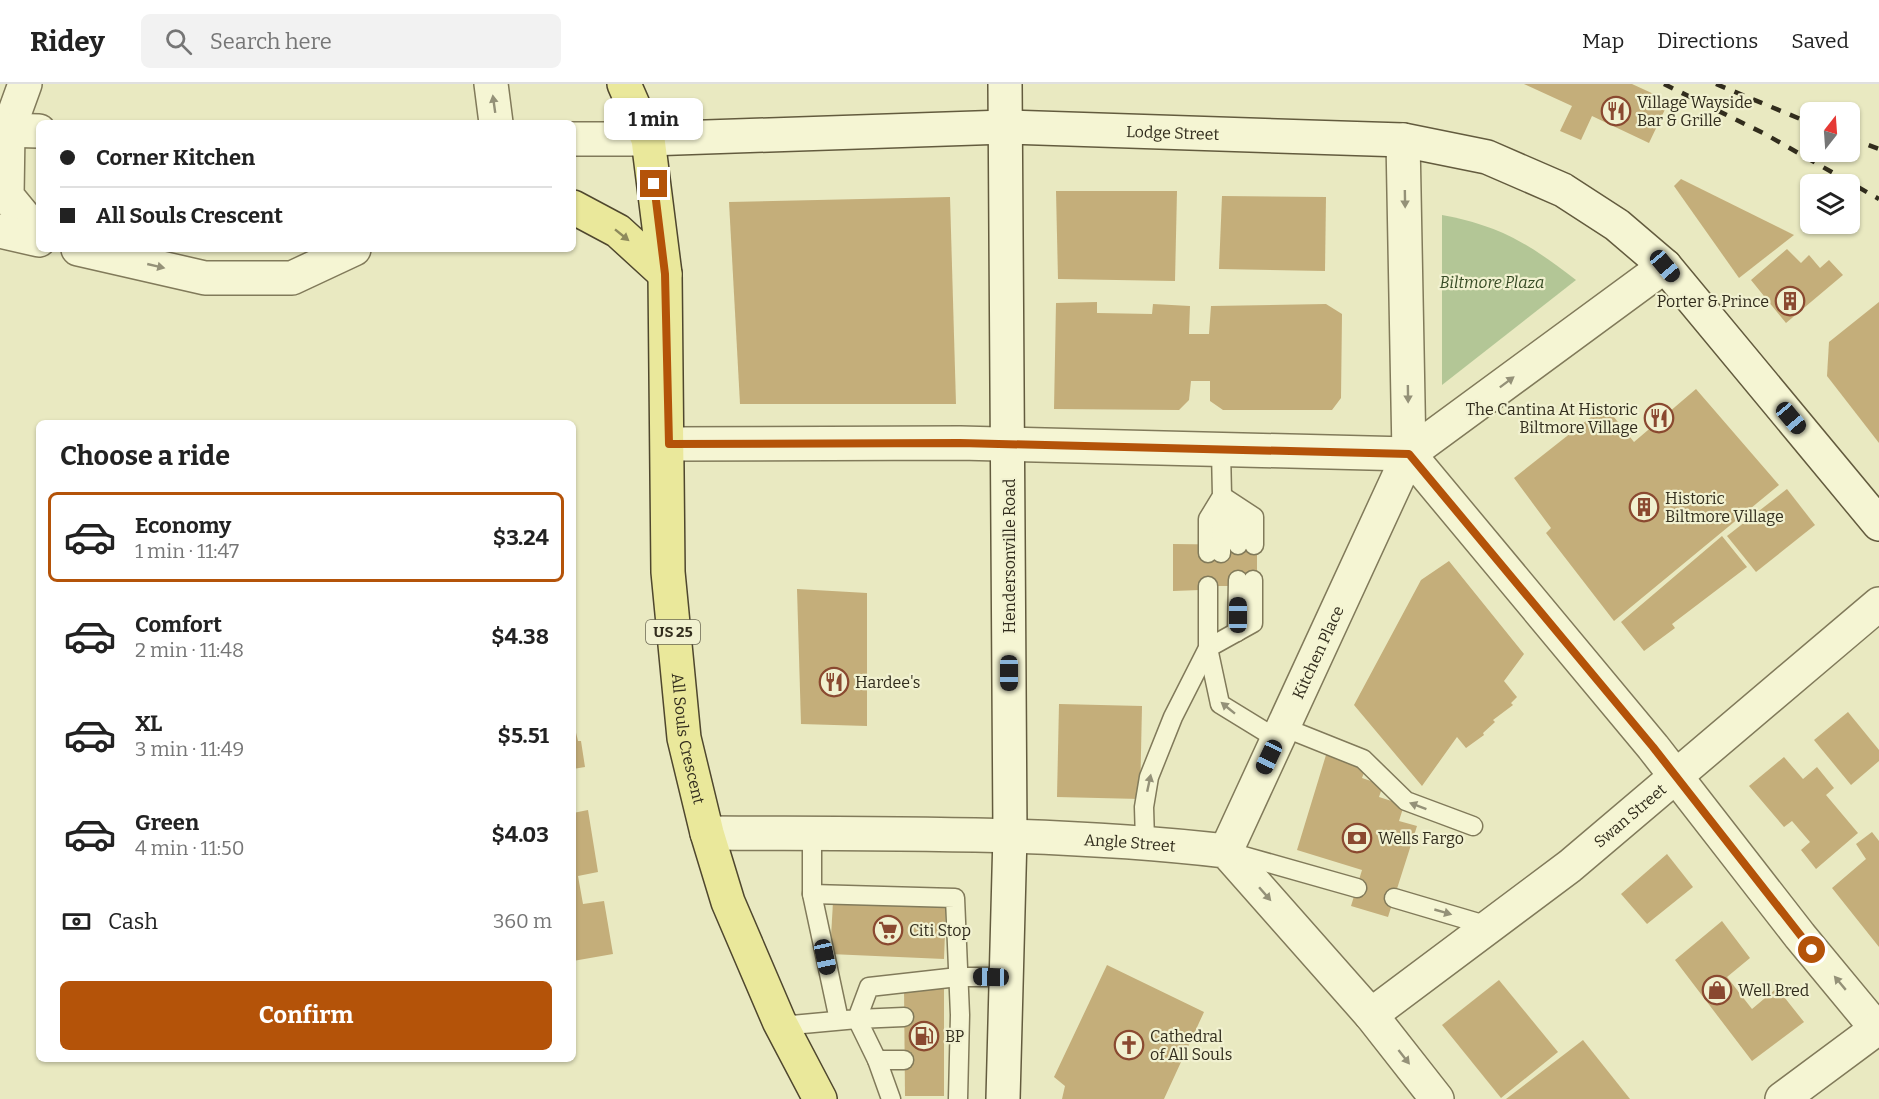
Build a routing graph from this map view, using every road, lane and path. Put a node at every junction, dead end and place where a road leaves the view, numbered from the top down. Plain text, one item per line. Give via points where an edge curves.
1 (25, 84) edge
2 (491, 84) edge
3 (624, 84) edge
4 (1005, 84) edge
5 (496, 120) edge
6 (1005, 127) junction
7 (16, 131) edge
8 (576, 139) edge
9 (648, 139) junction
10 (1404, 140) junction
11 (576, 209) edge
12 (0, 231) edge
13 (36, 231) edge
14 (36, 239) edge
15 (91, 252) edge
16 (348, 252) edge
17 (1665, 266) junction
18 (665, 274) junction
19 (669, 444) junction
20 (1008, 444) junction
21 (1221, 450) junction
22 (1409, 454) junction
23 (1222, 496) junction
24 (1879, 524) edge
25 (1246, 545) dead end
26 (1215, 553) dead end
27 (1879, 604) edge
28 (1214, 645) junction
29 (1280, 733) junction
30 (1676, 777) junction
31 (1473, 826) dead end
32 (707, 833) junction
33 (812, 834) junction
34 (1010, 835) junction
35 (1144, 841) junction
36 (1226, 850) junction
37 (1357, 888) dead end
38 (812, 894) junction
39 (1394, 898) dead end
40 (1492, 927) junction
41 (958, 976) junction
42 (1007, 977) junction
43 (1371, 1015) junction
44 (904, 1017) dead end
45 (857, 1018) junction
46 (838, 1020) junction
47 (781, 1026) junction
48 (1878, 1028) edge
49 (877, 1060) junction
50 (904, 1060) dead end
51 (820, 1099) edge
52 (891, 1099) edge
53 (958, 1099) edge
54 (1003, 1099) edge
55 (1437, 1099) edge
56 (1782, 1099) edge

1 - 7 street
5 -> 2 street
3 - 9 main road, US 25
4 - 6 street, Hendersonville Road
6 - 9 street, Lodge Street
6 - 10 street, Lodge Street
6 - 20 street, Hendersonville Road
7 - 13 street via 8,196
8 - 9 street, Lodge Street
9 - 18 main road, All Souls Crescent / US 25
10 - 17 street, Lodge Street via 1487,157 1563,190 1617,225
10 -> 22 street
11 -> 18 main road via 618,231
12 - 14 street
15 -> 16 street via 205,278 292,278
22 -> 17 street
17 - 24 street, Lodge Street
18 - 19 main road, All Souls Crescent / US 25
19 - 20 street
19 - 32 main road, All Souls Crescent / US 25 via 668,572 676,671 684,738
20 - 21 street
20 - 34 street, Hendersonville Road
21 - 22 street
21 - 23 lane
22 - 29 street, Kitchen Place
22 - 30 street
23 - 25 lane via 1238,519
23 - 26 lane via 1208,519
27 - 30 street, Swan Street
28 - 28 lane via 1253,623 1230,583
29 -> 28 lane via 1220,704
35 -> 28 lane via 1149,777 1173,717
31 -> 29 lane via 1406,801 1363,759
29 - 36 street, Kitchen Place
30 - 40 street, Swan Street
48 -> 30 street
32 - 33 street, Angle Street
32 - 47 main road, All Souls Crescent / US 25 via 728,902
33 - 34 street, Angle Street
33 - 38 lane
34 - 35 street, Angle Street
34 - 42 street, Hendersonville Road
35 - 36 street, Angle Street
36 - 37 lane
36 -> 43 street
38 - 41 lane via 955,898
38 - 46 lane
39 -> 40 lane
40 - 43 street, Swan Street
41 - 42 lane
41 - 45 lane via 869,987
41 - 53 lane via 951,1060
42 - 54 street, Hendersonville Road
43 -> 55 street
44 - 45 lane
45 - 46 lane
45 - 49 lane
46 - 47 lane
47 - 51 main road, All Souls Crescent / US 25
48 - 56 street
49 - 50 lane
49 - 52 lane

